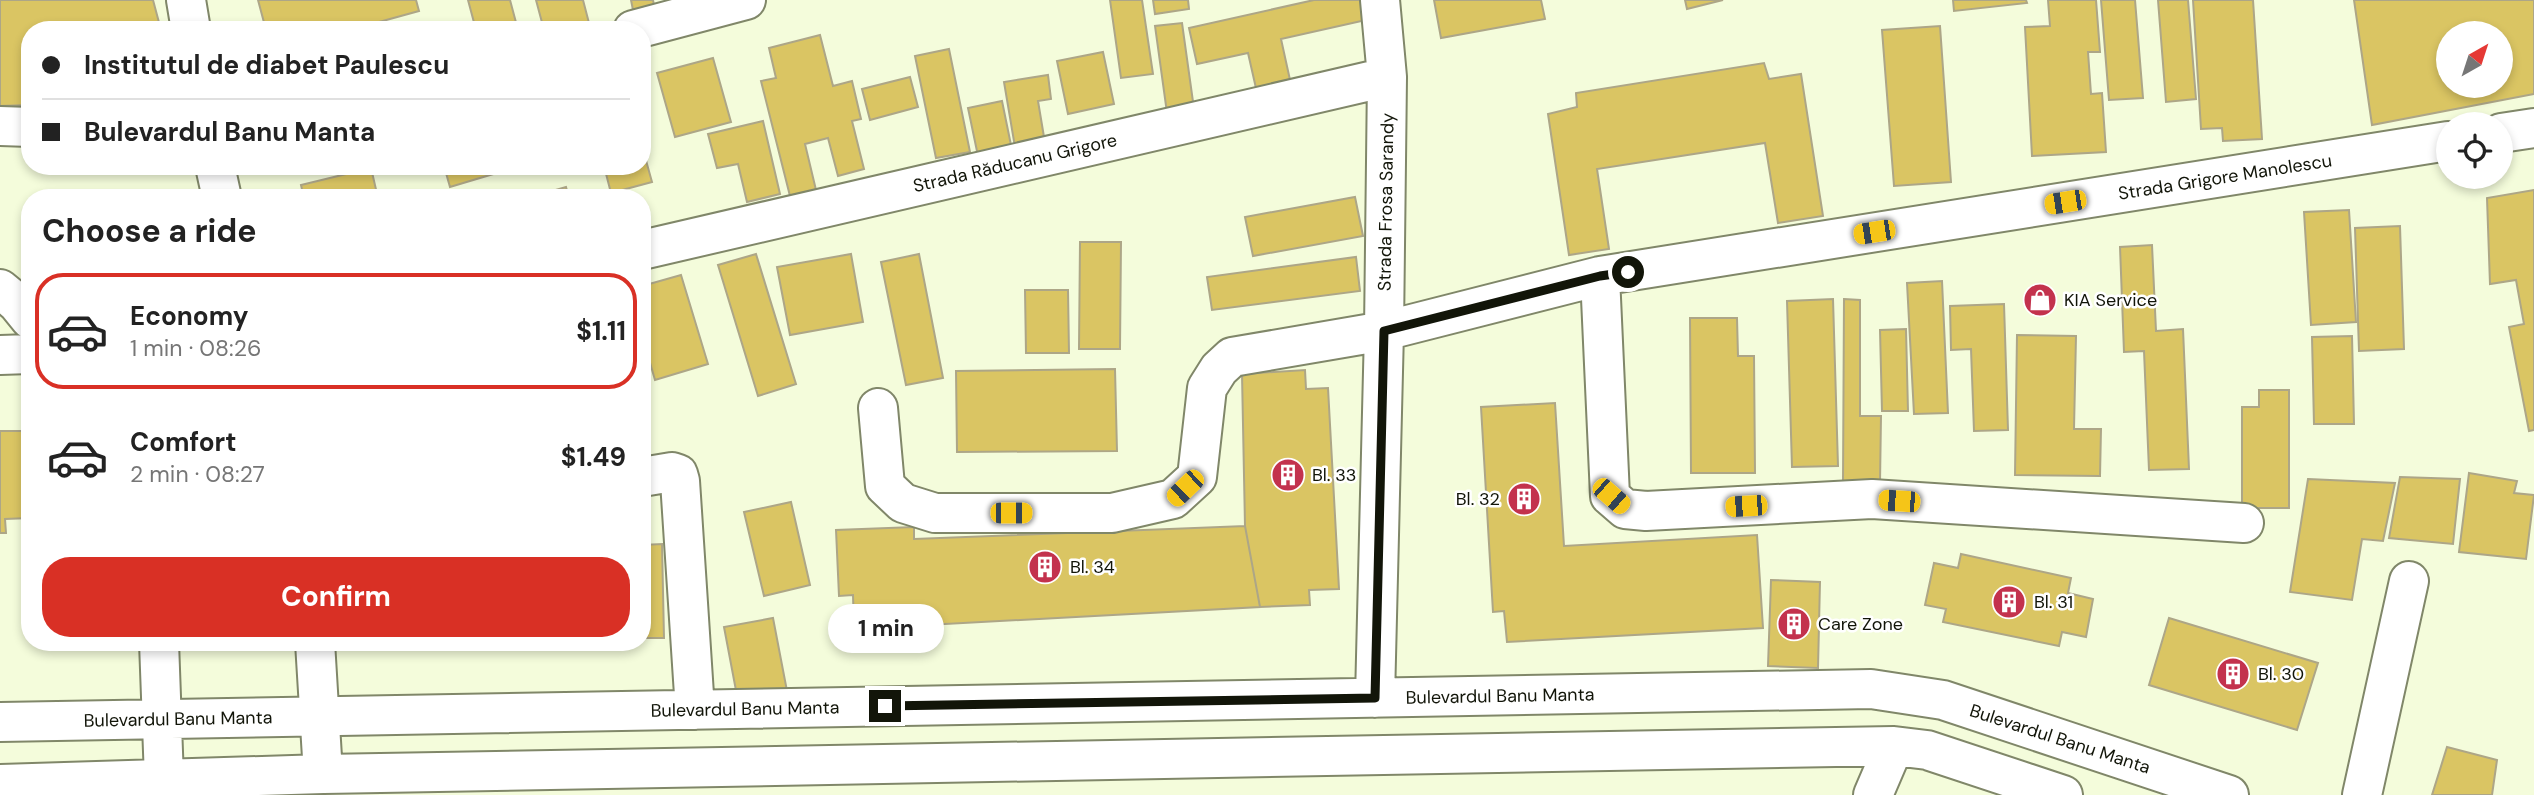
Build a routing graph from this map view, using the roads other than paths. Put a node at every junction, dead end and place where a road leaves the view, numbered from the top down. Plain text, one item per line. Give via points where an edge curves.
1 (186, 0) edge
2 (746, 0) edge
3 (1380, 0) edge
4 (190, 21) edge
5 (651, 25) edge
6 (1387, 77) junction
7 (0, 126) edge
8 (21, 127) edge
9 (2534, 128) edge
10 (2513, 131) edge
11 (2436, 143) edge
12 (651, 248) edge
13 (1600, 276) junction
14 (0, 289) edge
15 (21, 308) edge
16 (1384, 331) junction
17 (21, 354) edge
18 (0, 355) edge
19 (878, 408) dead end
20 (651, 476) edge
21 (2244, 523) dead end
22 (2410, 581) dead end
23 (159, 651) edge
24 (316, 651) edge
25 (1375, 698) junction
26 (695, 710) junction
27 (321, 716) junction
28 (162, 719) junction
29 (0, 722) edge
30 (1894, 746) junction
31 (323, 774) junction
32 (164, 779) junction
33 (494, 783) edge
34 (0, 784) edge
35 (1872, 795) edge
36 (2063, 795) edge
37 (2229, 795) edge
38 (2362, 795) edge

1 - 4 street
2 - 5 street
3 - 6 street, Strada Frosa Sarandy
6 - 12 street, Strada Răducanu Grigore
6 - 16 street, Strada Frosa Sarandy
7 - 8 street
9 - 10 street
11 - 13 street, Strada Grigore Manolescu
13 - 16 street, Strada Grigore Manolescu
13 - 21 street via 1611,496 1625,509 1872,499
14 - 15 street
16 - 19 street, Strada Grigore Manolescu via 1232,357 1207,388 1197,477 1173,499 1112,513 935,513 903,503 885,486
16 - 25 street, Strada Frosa Sarandy
17 - 18 street
20 - 26 street via 672,472 680,481
22 - 38 street
23 - 28 street
24 - 27 street
25 - 26 street, Bulevardul Banu Manta
25 - 37 street, Bulevardul Banu Manta via 1871,689 1943,700
26 - 27 street, Bulevardul Banu Manta
27 - 28 street, Bulevardul Banu Manta
27 - 31 street
28 - 29 street, Bulevardul Banu Manta
28 - 32 street
30 - 33 street
30 - 35 street
30 - 36 street via 1927,750
31 - 32 street
31 - 33 street
32 - 34 street

